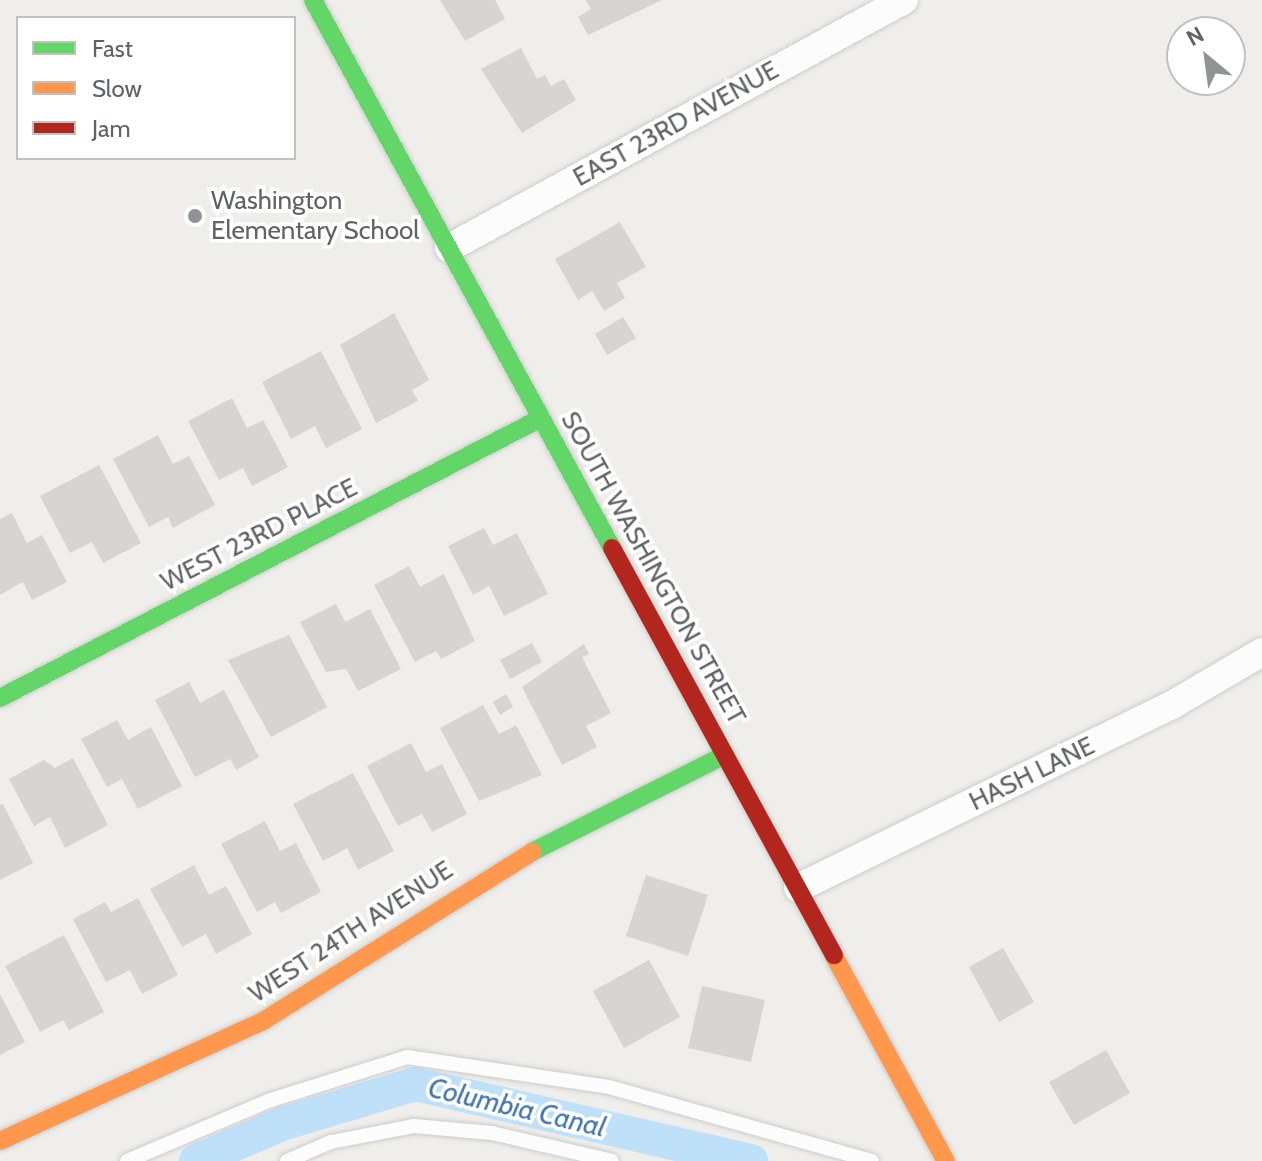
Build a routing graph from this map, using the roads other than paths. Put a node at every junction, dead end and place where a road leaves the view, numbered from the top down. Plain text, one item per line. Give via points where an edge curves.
1 (313, 0) edge
2 (904, 0) edge
3 (449, 248) junction
4 (541, 418) junction
5 (1262, 652) edge
6 (0, 698) edge
7 (725, 755) junction
8 (798, 888) junction
9 (0, 1141) edge
10 (127, 1161) edge
11 (287, 1161) edge
12 (612, 1161) edge
13 (872, 1161) edge
14 (946, 1161) edge

1 - 3 street, SOUTH WASHINGTON STREET
2 - 3 street, EAST 23RD AVENUE
3 - 4 street, SOUTH WASHINGTON STREET
4 - 6 street, WEST 23RD PLACE
4 - 7 street, SOUTH WASHINGTON STREET
5 - 8 street, HASH LANE via 1172,705
7 - 8 street, SOUTH WASHINGTON STREET
7 - 9 street, WEST 24TH AVENUE via 485,876 263,1021
8 - 14 street, SOUTH WASHINGTON STREET
10 - 13 lane via 271,1100 407,1057 609,1087
11 - 12 lane via 331,1142 414,1126 492,1133

